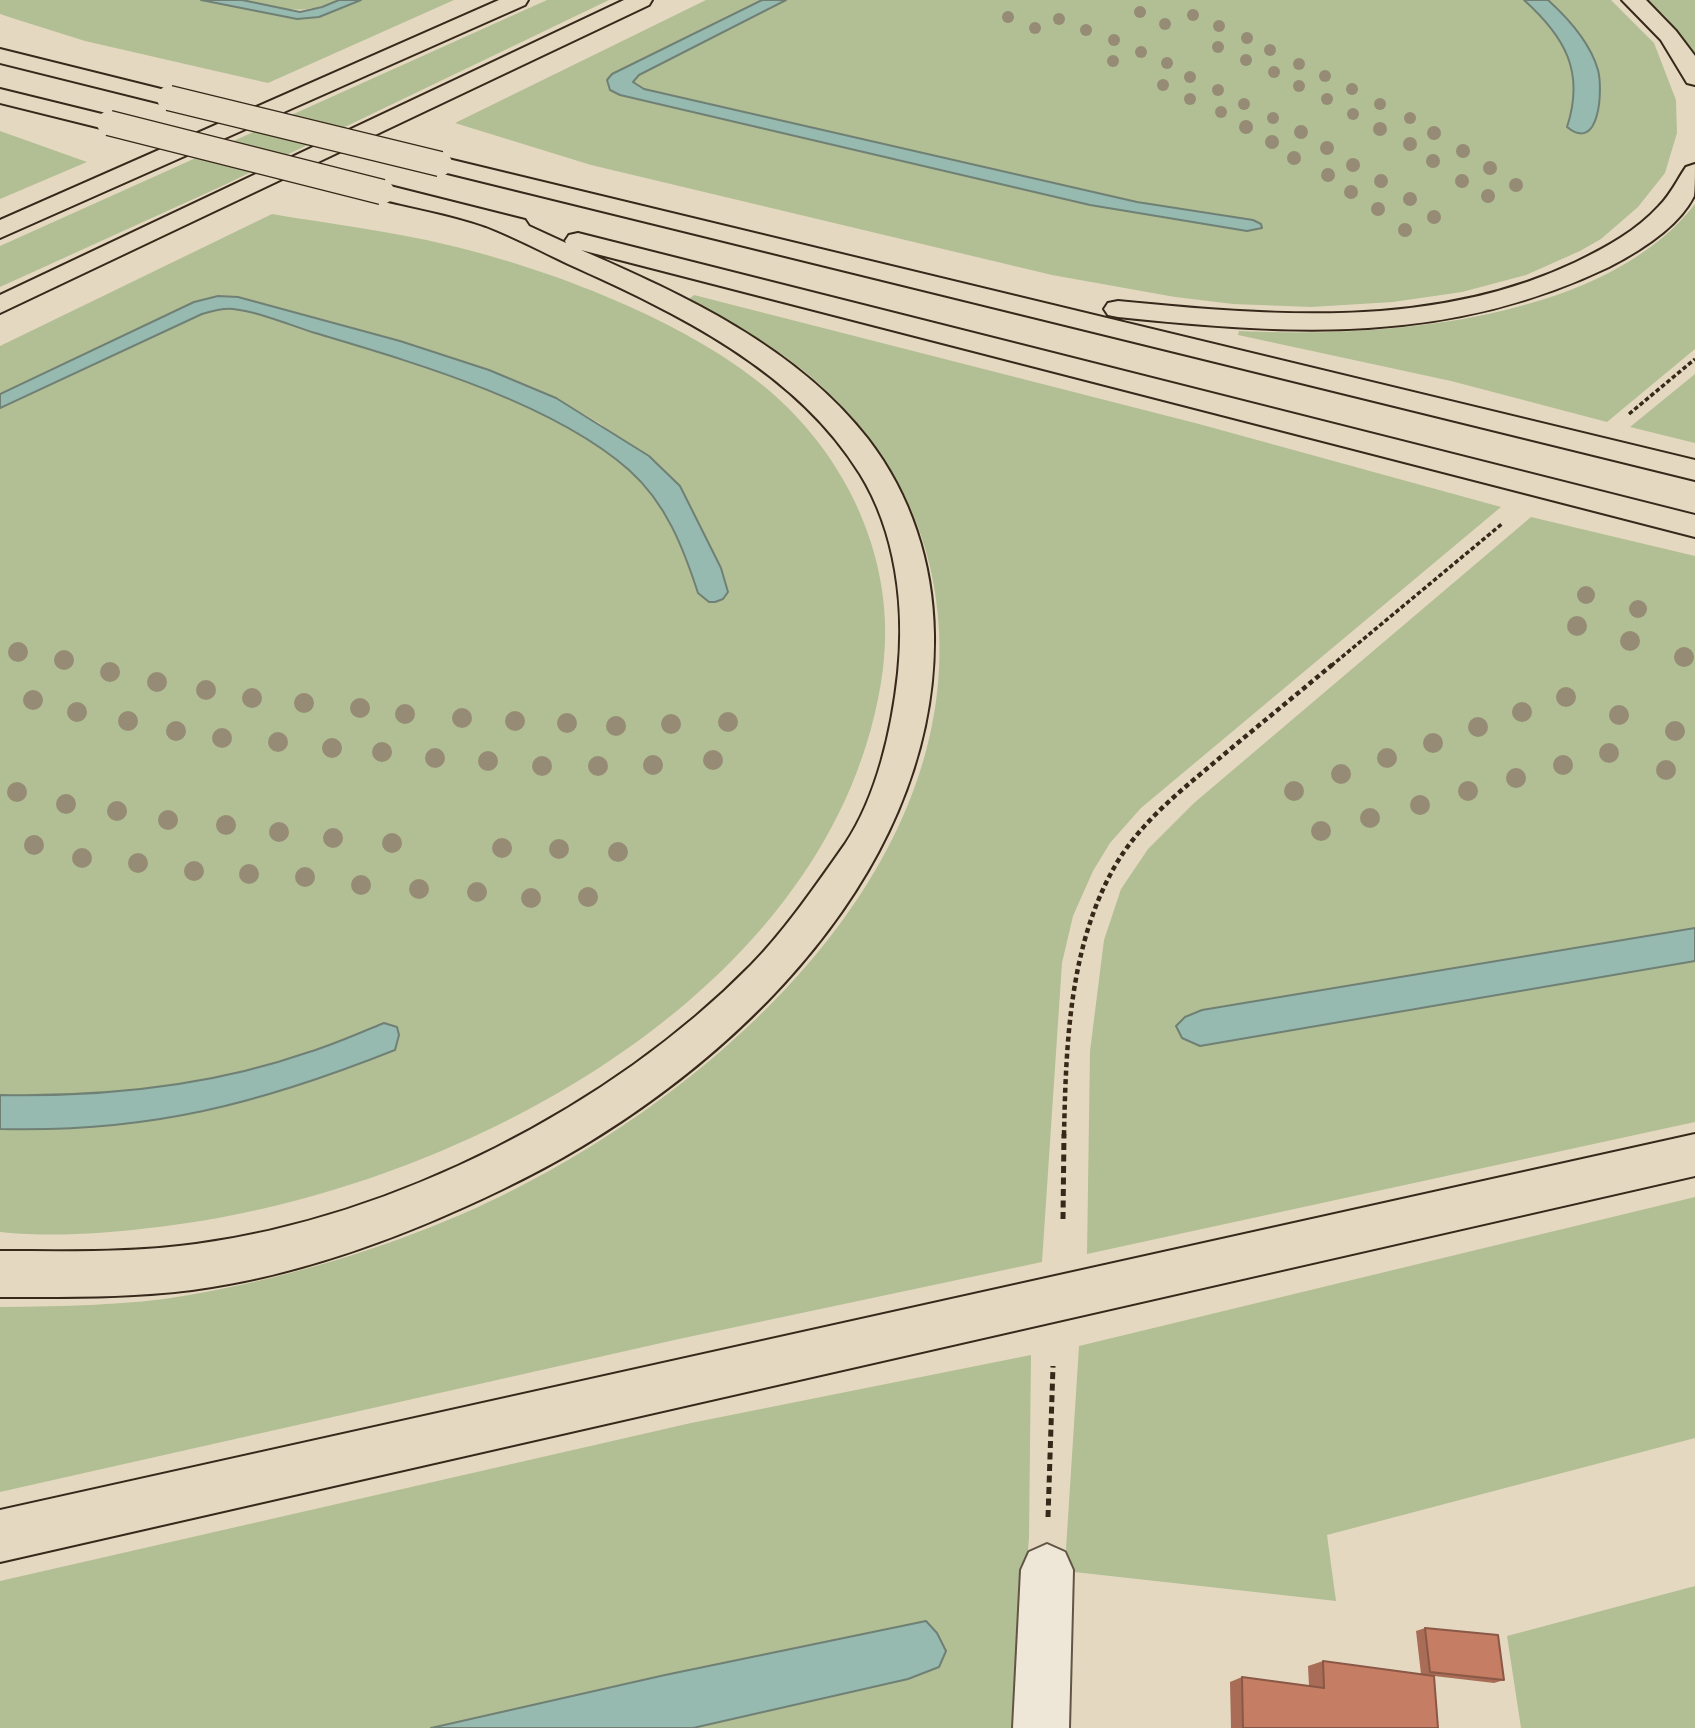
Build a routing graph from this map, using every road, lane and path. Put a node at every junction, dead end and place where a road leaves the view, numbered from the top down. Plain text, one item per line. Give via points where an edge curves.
1 (498, 0) edge
2 (517, 0) edge
3 (641, 0) edge
4 (1633, 0) edge
5 (462, 26) junction
6 (0, 41) edge
7 (0, 55) edge
8 (48, 68) junction
9 (1695, 78) edge
10 (0, 96) edge
11 (1695, 172) edge
12 (491, 219) junction
13 (0, 230) edge
14 (973, 294) junction
15 (0, 305) edge
16 (1695, 359) edge
17 (1629, 414) dead end
18 (1695, 470) edge
19 (1503, 523) dead end
20 (1695, 526) edge
21 (1695, 1155) edge
22 (1063, 1219) dead end
23 (0, 1274) edge
24 (1053, 1366) dead end
25 (0, 1536) edge
26 (1047, 1570) joint
27 (1041, 1728) edge

1 - 5 highway
2 - 5 highway
3 - 15 highway
4 - 9 highway via 1659,23
5 - 13 highway
6 - 8 highway
7 - 8 highway
8 - 14 highway, bridge
10 - 12 highway, bridge
11 - 14 highway via 1682,197 1660,222 1633,242 1535,290 1463,308 1380,319 1281,323
12 - 20 highway
12 - 23 highway via 708,321 757,351 806,390 857,446 889,499 911,564 919,628 912,705 898,764 867,841 768,974 687,1049 594,1114 486,1175 353,1229 222,1262 106,1274
14 - 18 highway
16 - 17 path
19 - 22 path via 1174,797 1115,866 1088,923 1073,998
21 - 25 highway
24 - 26 path
26 - 27 street

